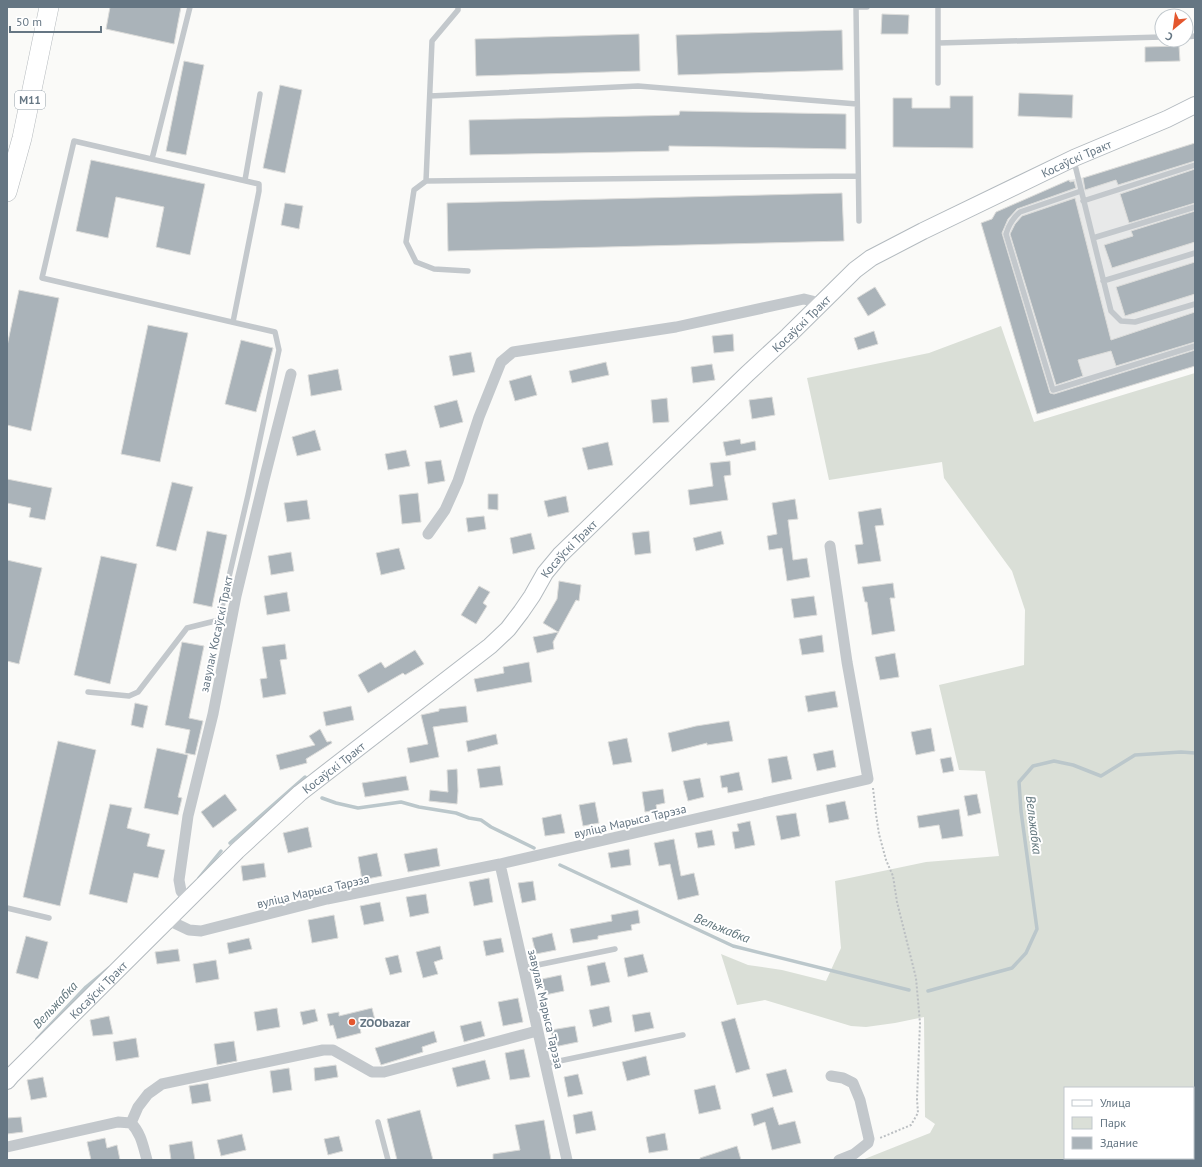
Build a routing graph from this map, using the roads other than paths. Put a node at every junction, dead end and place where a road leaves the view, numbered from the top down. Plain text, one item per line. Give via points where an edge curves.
1 (49, 7) edge
2 (190, 7) edge
3 (458, 7) edge
4 (856, 7) edge
5 (867, 7) edge
6 (938, 7) edge
7 (1154, 37) edge
8 (938, 43) junction
9 (938, 83) dead end
10 (260, 94) dead end
11 (430, 96) junction
12 (857, 104) junction
13 (1195, 105) edge
14 (152, 158) junction
15 (1074, 158) junction
16 (1195, 165) edge
17 (858, 176) junction
18 (245, 180) junction
19 (426, 181) junction
20 (1081, 191) junction
21 (7, 192) edge
22 (1083, 201) junction
23 (1195, 207) edge
24 (858, 220) dead end
25 (1093, 238) junction
26 (1195, 253) edge
27 (468, 271) dead end
28 (1103, 281) junction
29 (1195, 304) edge
30 (819, 306) junction
31 (233, 322) junction
32 (1195, 346) edge
33 (291, 374) dead end
34 (428, 534) dead end
35 (830, 546) dead end
36 (88, 692) dead end
37 (500, 864) junction
38 (188, 900) junction
39 (7, 908) edge
40 (49, 918) dead end
41 (168, 920) junction
42 (615, 949) dead end
43 (523, 968) junction
44 (537, 1032) junction
45 (682, 1036) dead end
46 (544, 1064) junction
47 (831, 1076) dead end
48 (7, 1081) edge
49 (378, 1122) dead end
50 (131, 1123) junction
51 (7, 1147) edge
52 (147, 1160) edge
53 (388, 1160) edge
54 (567, 1160) edge
55 (838, 1160) edge

1 - 21 highway, М11 via 22,138
2 - 14 lane
3 - 11 lane via 432,41
4 - 5 lane
4 - 12 lane
6 - 8 lane
7 - 8 lane
8 - 9 lane
10 - 18 lane
11 - 12 lane via 638,86
11 - 19 lane
12 - 17 lane
13 - 15 main road, Косаўскі Тракт
14 - 18 lane
14 - 31 lane via 74,141 42,278
15 - 20 lane
15 - 30 main road, Косаўскі Тракт via 871,258 855,270
16 - 22 lane
17 - 19 lane
17 - 24 lane
18 - 31 lane via 259,184 259,191
19 - 27 lane via 414,190 406,242 416,262 434,269
20 - 22 lane
20 - 32 lane via 1020,212 1014,217 1006,234 1053,390
22 - 25 lane
23 - 25 lane
25 - 28 lane
26 - 28 lane
28 - 29 lane via 1111,311 1121,322 1136,322
30 - 34 street via 804,299 676,327 513,352 501,362 458,481 445,510
30 - 38 main road, Косаўскі Тракт via 560,555 508,629 490,646 300,793
31 - 36 lane via 275,332 279,350 219,620 187,628 138,692 129,696
33 - 38 street, завулак Косаўскі Тракт via 236,596 213,714 188,816 179,880 181,891
35 - 37 street, вуліца Марыса Тарэза via 868,779
37 - 41 street, вуліца Марыса Тарэза via 327,900 201,931 189,930
37 - 43 street, завулак Марыса Тарэза
38 - 41 main road, Косаўскі Тракт
39 - 40 lane
41 - 48 main road, Косаўскі Тракт
42 - 43 lane
43 - 44 street, завулак Марыса Тарэза
44 - 46 street, завулак Марыса Тарэза
44 - 50 street via 384,1072 372,1072 333,1050 323,1050 162,1084 148,1094 138,1107
45 - 46 lane
46 - 54 street, завулак Марыса Тарэза
47 - 55 street via 854,1083 869,1139 868,1143 854,1154
49 - 53 lane
50 - 51 street via 118,1122
50 - 52 street via 141,1138

